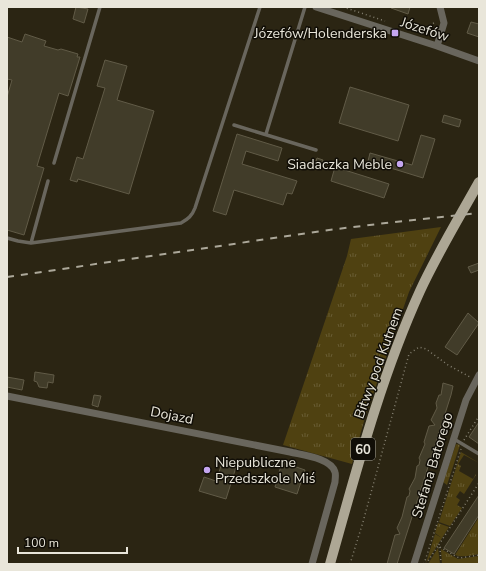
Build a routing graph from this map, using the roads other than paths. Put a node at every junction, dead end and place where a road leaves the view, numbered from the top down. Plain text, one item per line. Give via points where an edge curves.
1 (100, 7) edge
2 (260, 7) edge
3 (305, 7) edge
4 (316, 7) edge
5 (440, 7) edge
6 (437, 46) junction
7 (479, 61) edge
8 (234, 125) dead end
9 (266, 134) junction
10 (316, 150) dead end
11 (54, 163) dead end
12 (48, 181) dead end
13 (479, 182) edge
14 (7, 238) edge
15 (31, 242) junction
16 (478, 379) edge
17 (7, 396) edge
18 (453, 438) junction
19 (479, 454) edge
20 (312, 564) edge
21 (330, 564) edge
22 (414, 564) edge

1 - 11 lane
2 - 15 lane via 195,208 187,220 181,223
3 - 9 lane
4 - 6 street, Józefów
5 - 6 street via 444,23
6 - 7 street, Józefów
8 - 9 lane
9 - 10 lane
12 - 15 lane
13 - 21 main road, Bitwy pod Kutnem / 60 via 420,291 386,375 367,432
14 - 15 lane
16 - 18 street, Stefana Batorego via 466,400
17 - 20 street, Dojazd via 324,460 335,472 335,482
18 - 19 lane
18 - 22 street, Stefana Batorego

